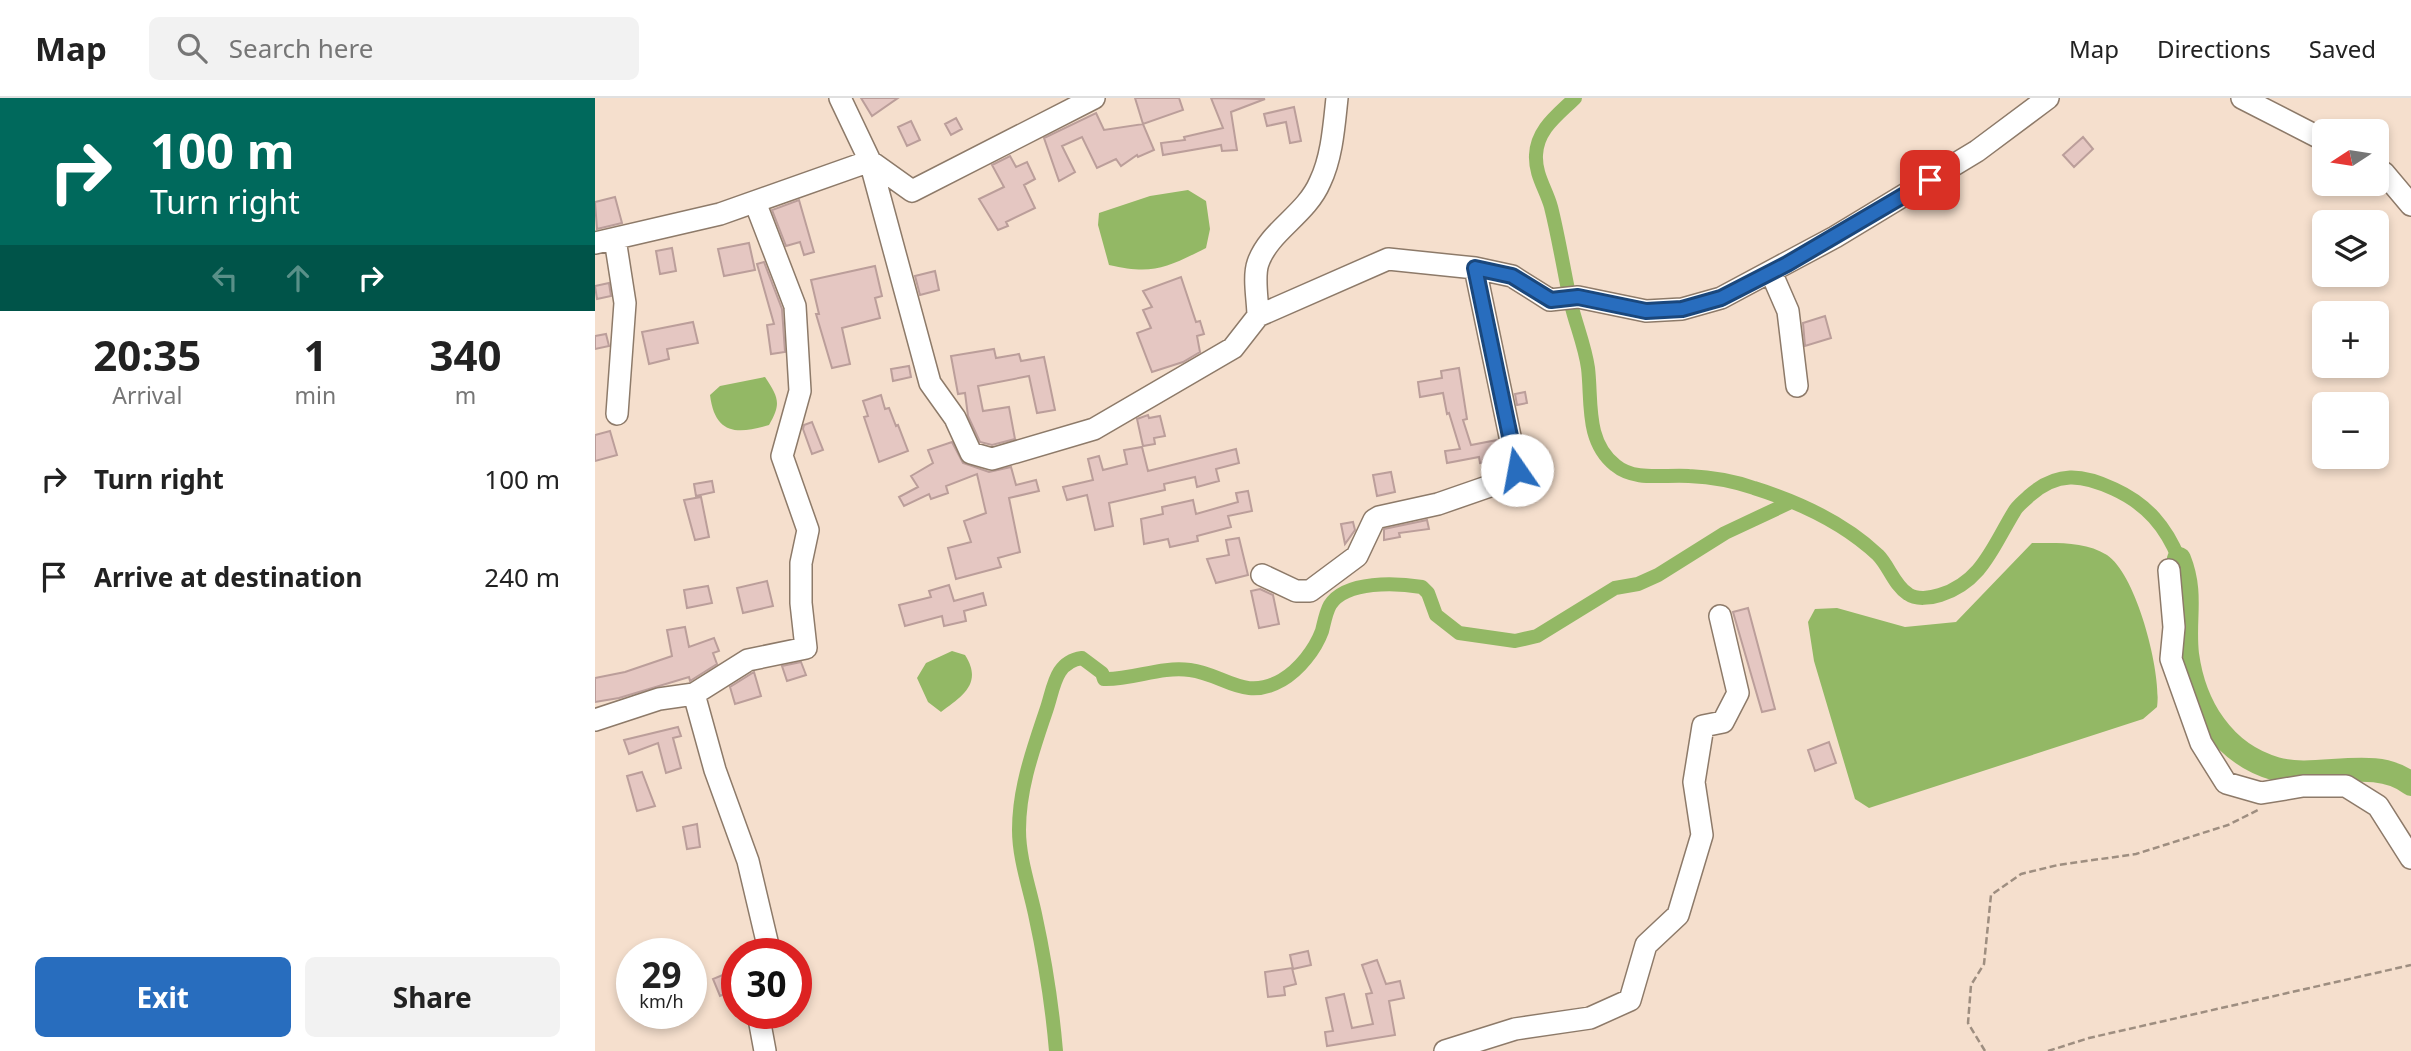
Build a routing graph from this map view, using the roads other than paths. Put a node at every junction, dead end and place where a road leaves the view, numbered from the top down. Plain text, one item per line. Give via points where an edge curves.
1 (841, 98) edge
2 (1094, 98) edge
3 (1337, 98) edge
4 (2047, 98) edge
5 (2242, 98) edge
6 (2312, 134) edge
7 (870, 161) junction
8 (2389, 182) edge
9 (755, 202) junction
10 (2411, 205) edge
11 (605, 241) edge
12 (1475, 268) junction
13 (1771, 272) junction
14 (1258, 316) junction
15 (1797, 386) dead end
16 (617, 414) dead end
17 (2169, 570) dead end
18 (1262, 575) dead end
19 (1720, 616) dead end
20 (694, 694) junction
21 (595, 720) edge
22 (2411, 858) edge
23 (766, 938) edge
24 (761, 1029) edge
25 (765, 1051) edge
26 (1445, 1051) edge

1 - 7 street
2 - 7 street via 912,191
3 - 14 street via 1320,183 1301,214 1272,238 1258,264
4 - 13 street via 1977,151
5 - 6 street
7 - 9 street
7 - 14 street via 930,383 955,418 971,453 992,459 1094,429 1233,348
8 - 10 street
9 - 11 street
9 - 20 street via 795,306 800,391 782,456 808,530 801,563 806,648 748,660
11 - 16 street via 625,303
12 - 13 street via 1512,276 1551,300 1578,297 1646,311 1682,309 1721,298
12 - 14 street via 1388,259
12 - 18 street via 1517,470 1513,478 1438,504 1379,517 1357,556 1310,591 1296,591
13 - 15 street via 1789,311
17 - 22 street via 2174,627 2171,659 2201,743 2227,783 2261,793 2303,786 2346,786 2378,806
19 - 26 street via 1738,693 1723,722 1703,726 1694,782 1702,835 1678,915 1646,945 1630,1000 1590,1018 1515,1029
20 - 21 street via 659,699
20 - 23 street via 748,861
24 - 25 street

